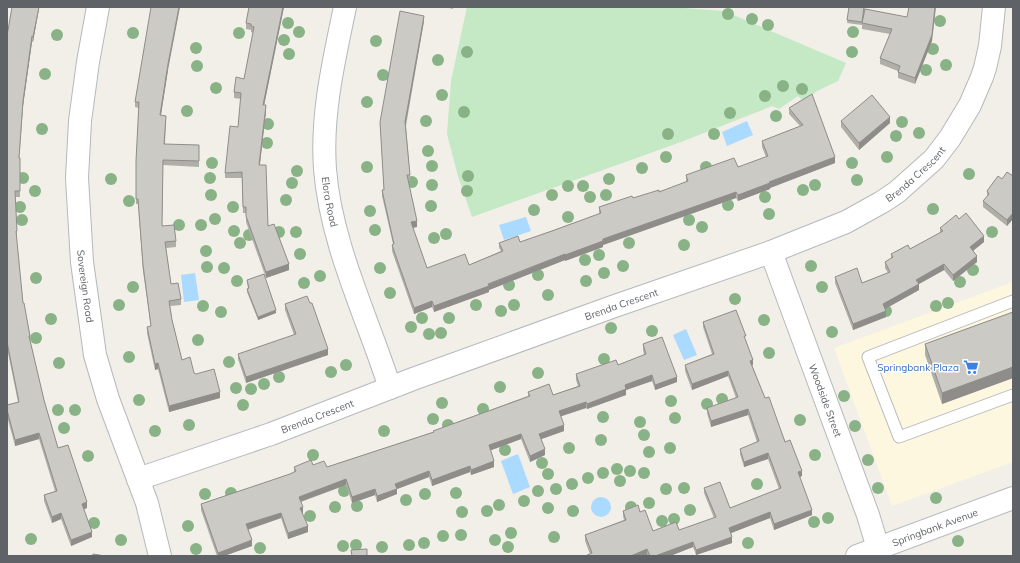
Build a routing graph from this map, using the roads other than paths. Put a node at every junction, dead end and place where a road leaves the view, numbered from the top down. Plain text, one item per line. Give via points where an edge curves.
1 (98, 7) edge
2 (345, 7) edge
3 (994, 7) edge
4 (771, 252) junction
5 (1013, 300) edge
6 (390, 388) junction
7 (1013, 395) edge
8 (138, 479) junction
9 (1013, 498) edge
10 (878, 548) junction
11 (160, 556) edge
12 (857, 556) edge

1 - 8 street, Sovereign Road via 80,121 77,178 80,239 95,355 108,399
2 - 6 street, Elora Road via 331,74 325,168 337,234
3 - 4 street, Brenda Crescent via 990,46 982,77 970,105 934,159 882,202 844,223
4 - 6 street, Brenda Crescent via 612,306
4 - 10 street, Woodside Street
5 - 7 lane via 868,357 899,437
6 - 8 street, Brenda Crescent via 270,434
8 - 11 street, Sovereign Road via 147,503
9 - 10 street, Springbank Avenue
10 - 12 street, Springbank Avenue

